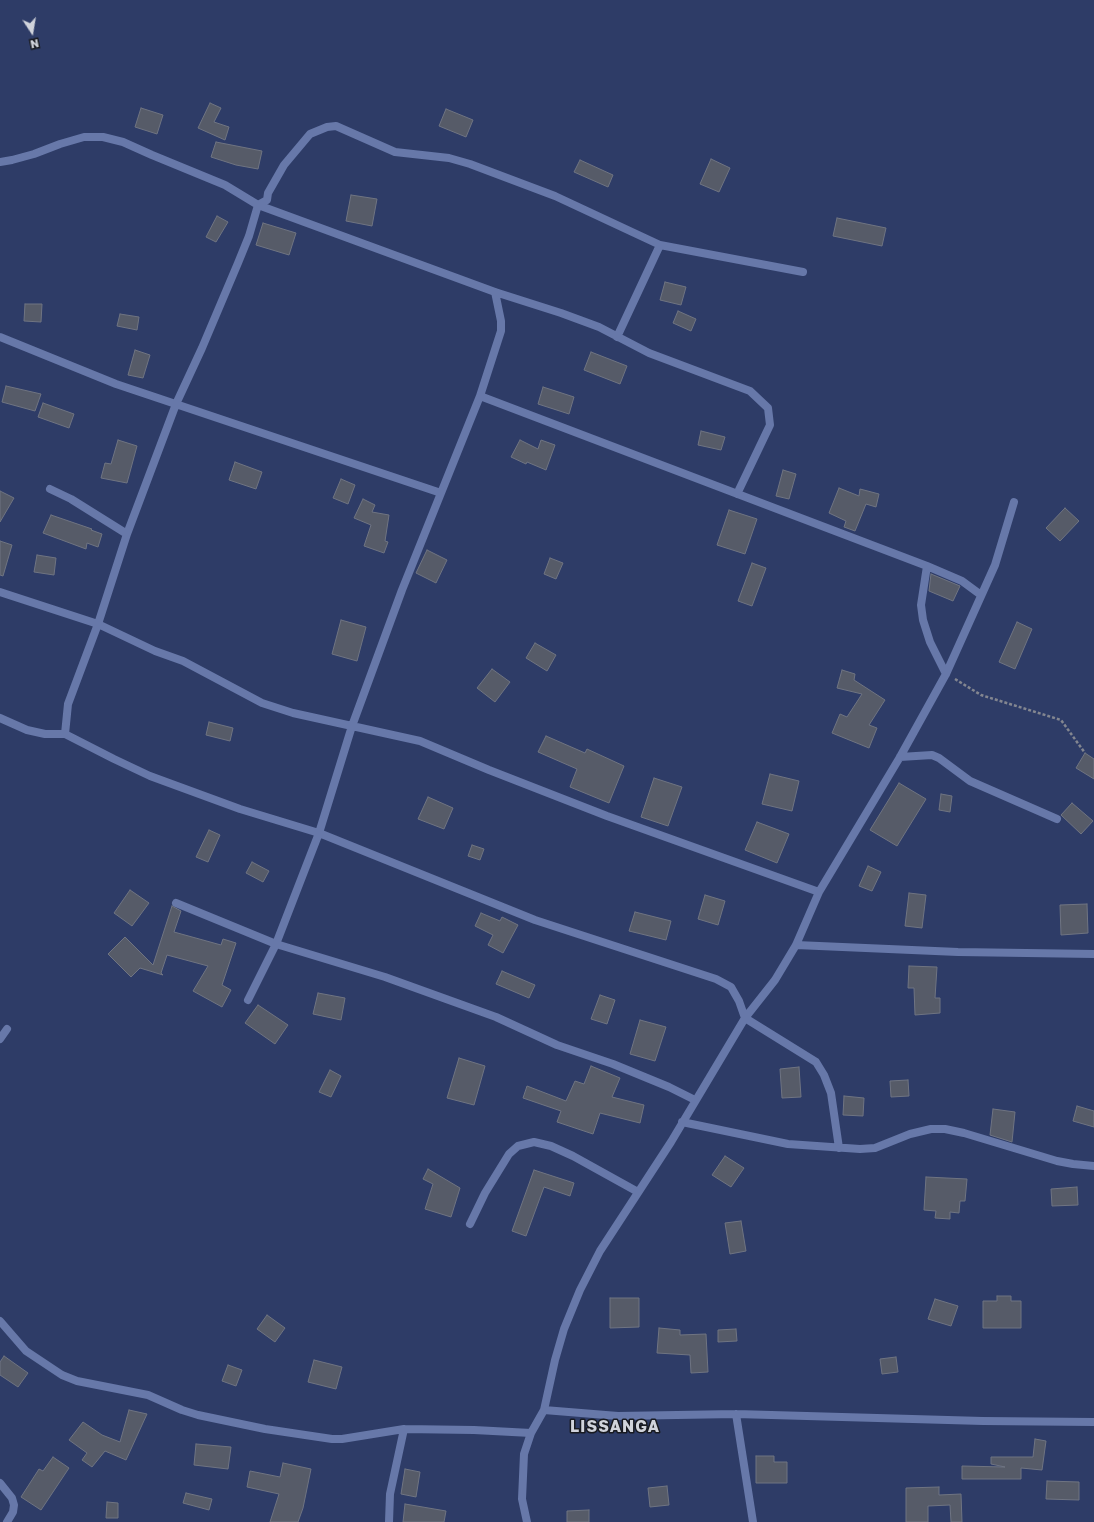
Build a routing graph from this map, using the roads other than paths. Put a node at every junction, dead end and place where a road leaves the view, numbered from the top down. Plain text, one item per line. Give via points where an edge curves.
1 (0, 162) edge
2 (258, 205) junction
3 (660, 245) junction
4 (803, 272) dead end
5 (495, 292) junction
6 (0, 337) edge
7 (617, 337) junction
8 (480, 396) junction
9 (176, 404) junction
10 (50, 490) dead end
11 (441, 493) junction
12 (737, 494) junction
13 (1014, 502) dead end
14 (127, 534) junction
15 (927, 566) junction
16 (0, 592) edge
17 (981, 595) junction
18 (98, 624) junction
19 (946, 674) junction
20 (0, 718) edge
21 (352, 726) junction
22 (65, 734) junction
23 (900, 757) junction
24 (1057, 819) dead end
25 (319, 833) junction
26 (819, 892) junction
27 (176, 903) dead end
28 (276, 944) junction
29 (796, 945) junction
30 (1094, 954) edge
31 (248, 1000) dead end
32 (745, 1018) junction
33 (7, 1029) dead end
34 (0, 1039) edge
35 (694, 1100) junction
36 (682, 1122) junction
37 (839, 1148) junction
38 (1094, 1166) edge
39 (638, 1192) junction
40 (470, 1224) dead end
41 (0, 1322) edge
42 (544, 1410) junction
43 (736, 1414) junction
44 (1094, 1422) edge
45 (404, 1429) junction
46 (531, 1433) junction
47 (0, 1482) edge
48 (7, 1522) edge
49 (389, 1522) edge
50 (527, 1522) edge
51 (753, 1522) edge

1 - 2 street via 34,154 84,137 103,137 123,142 226,185
2 - 3 street via 267,200 284,166 310,134 327,126 336,126 395,152 449,158 470,164 555,196
2 - 5 street
2 - 9 street via 238,263
3 - 4 street
3 - 7 street
5 - 7 street via 599,327
5 - 8 street via 501,331
6 - 9 street via 116,384
7 - 12 street via 648,353 750,391 768,408 770,425
8 - 11 street
8 - 12 street
9 - 11 street
9 - 14 street
10 - 14 street via 71,499
11 - 21 street
12 - 15 street
13 - 17 street via 995,564
14 - 18 street
15 - 17 street via 962,581
15 - 19 street via 922,605 923,620 930,642
16 - 18 street
17 - 19 street
18 - 21 street via 183,662 262,703 293,713
18 - 22 street via 68,704
19 - 23 street
20 - 22 street via 27,730 45,734
21 - 25 street
21 - 26 street via 420,741 607,816
22 - 25 street via 150,776 240,809
23 - 24 street via 932,755 970,781
23 - 26 street
25 - 28 street
25 - 32 street via 535,920 716,979 731,988
26 - 29 street
27 - 28 street
28 - 31 street
28 - 35 street via 385,978 496,1017 557,1045 669,1087
29 - 30 street via 958,952
29 - 32 street via 775,980
32 - 35 street
32 - 37 street via 816,1062 830,1093
33 - 34 street
35 - 36 street
36 - 37 street via 788,1144
36 - 39 street
37 - 38 street via 875,1148 910,1134 945,1129 1057,1161
39 - 40 street via 573,1156 534,1142 518,1146 509,1154
39 - 42 street via 600,1251 580,1290 564,1329
41 - 45 street via 26,1350 62,1375 77,1381 148,1395 198,1415 332,1439
42 - 43 street via 618,1416
42 - 46 street
43 - 44 street
43 - 51 street
45 - 46 street
45 - 49 street via 390,1494
46 - 50 street via 524,1454 522,1499
47 - 48 street via 14,1505

